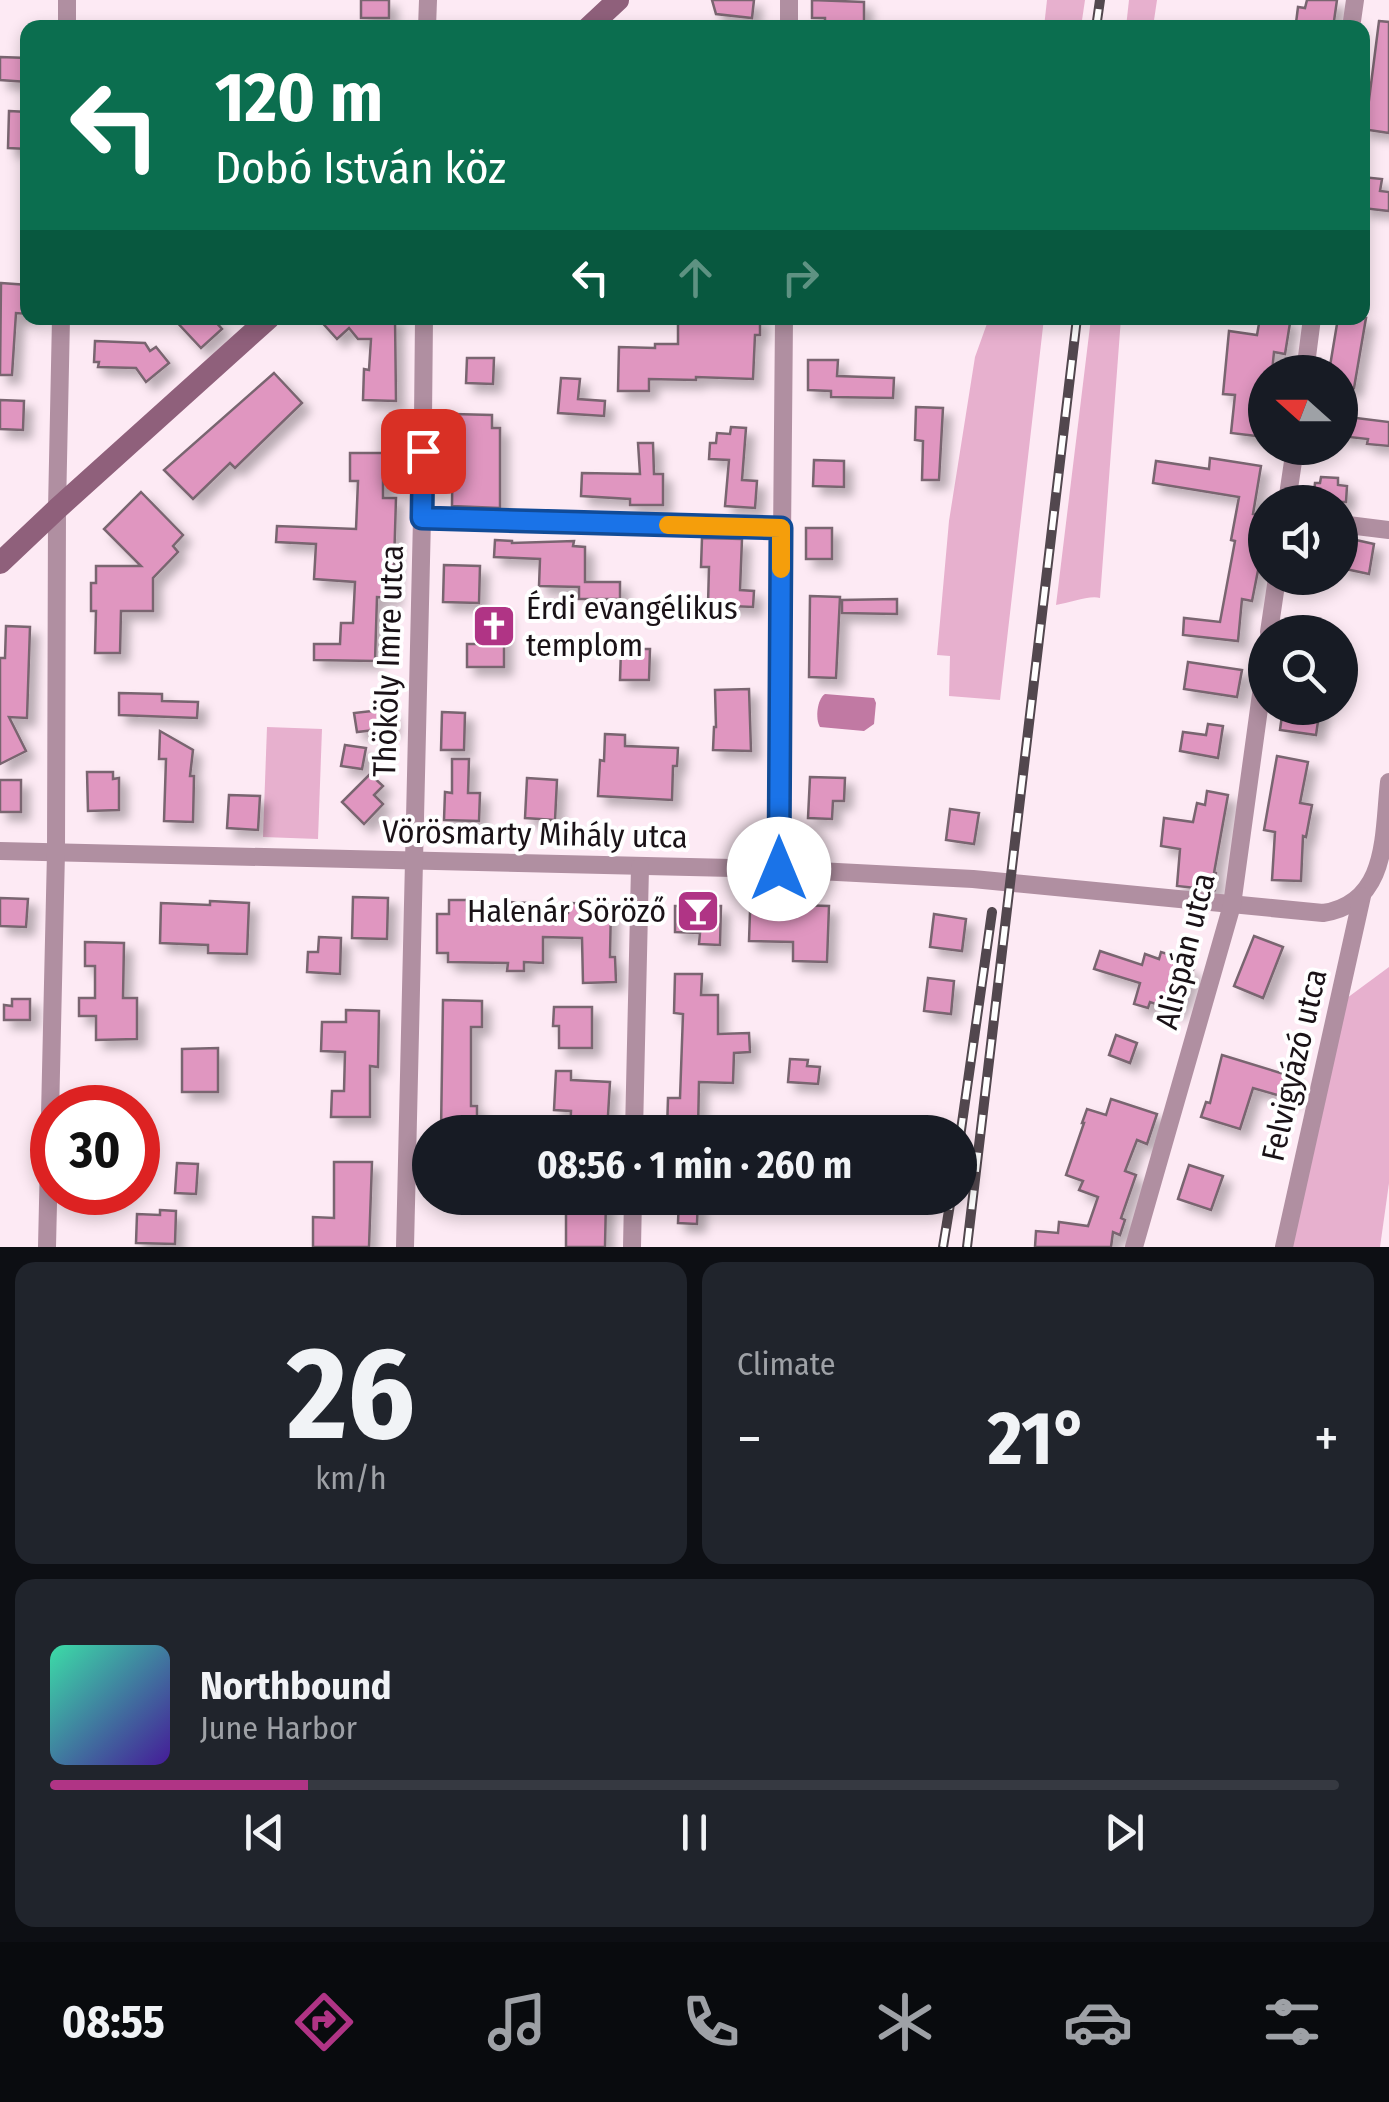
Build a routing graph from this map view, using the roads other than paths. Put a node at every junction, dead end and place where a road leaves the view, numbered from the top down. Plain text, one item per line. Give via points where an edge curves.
1 (618, 0) edge
2 (597, 20) edge
3 (60, 325) edge
4 (261, 325) edge
5 (424, 325) edge
6 (784, 325) edge
7 (1311, 325) edge
8 (1307, 355) edge
9 (57, 509) junction
10 (422, 518) junction
11 (1358, 526) edge
12 (781, 528) junction
13 (1389, 530) edge
14 (0, 563) edge
15 (1257, 725) edge
16 (1389, 782) edge
17 (0, 851) edge
18 (56, 852) junction
19 (413, 861) junction
20 (640, 867) junction
21 (779, 869) junction
22 (1362, 896) junction
23 (1232, 905) junction
24 (634, 1115) edge
25 (633, 1215) edge
26 (47, 1247) edge
27 (406, 1247) edge
28 (632, 1247) edge
29 (1134, 1247) edge
30 (1284, 1247) edge

1 - 2 street
3 - 9 street
4 - 9 street
5 - 10 street, Thököly Imre utca
6 - 12 street
7 - 8 street
9 - 14 street
9 - 18 street
10 - 12 street
10 - 19 street, Thököly Imre utca
11 - 13 street
12 - 21 street
15 - 23 street, Alispán utca
16 - 22 street, Felvigyázó utca via 1380,861
17 - 18 street, Vörösmarty Mihály utca
18 - 19 street, Vörösmarty Mihály utca
18 - 26 street
19 - 20 street, Vörösmarty Mihály utca
19 - 27 street, Thököly Imre utca
20 - 21 street, Vörösmarty Mihály utca
20 - 24 street
21 - 23 street, Vörösmarty Mihály utca via 973,879
22 - 23 street, Vörösmarty Mihály utca via 1323,913
22 - 30 street, Felvigyázó utca
23 - 29 street, Alispán utca
25 - 28 street

